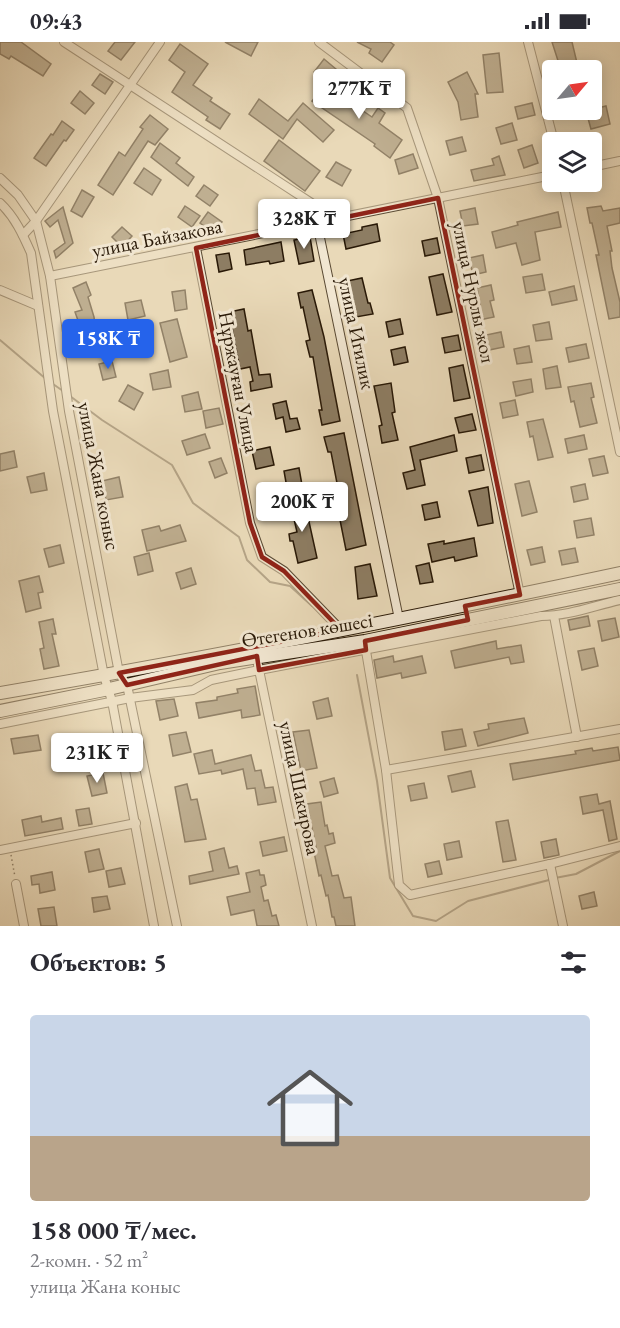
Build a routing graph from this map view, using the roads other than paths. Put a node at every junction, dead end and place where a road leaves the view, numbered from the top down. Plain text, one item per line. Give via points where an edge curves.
1 (64, 42) edge
2 (160, 42) edge
3 (319, 42) edge
4 (528, 42) edge
5 (130, 87) junction
6 (551, 132) edge
7 (620, 161) edge
8 (602, 165) edge
9 (542, 177) edge
10 (0, 178) edge
11 (565, 192) edge
12 (438, 198) junction
13 (0, 203) edge
14 (36, 221) junction
15 (318, 223) junction
16 (24, 235) junction
17 (196, 248) junction
18 (50, 276) junction
19 (0, 290) edge
20 (38, 306) junction
21 (620, 452) edge
22 (620, 573) edge
23 (620, 589) edge
24 (520, 595) junction
25 (620, 600) edge
26 (465, 606) junction
27 (554, 616) junction
28 (399, 619) junction
29 (468, 620) junction
30 (341, 630) junction
31 (365, 646) junction
32 (257, 656) junction
33 (259, 670) junction
34 (119, 673) junction
35 (104, 676) junction
36 (127, 685) junction
37 (0, 693) edge
38 (111, 695) junction
39 (130, 698) junction
40 (0, 711) edge
41 (0, 724) edge
42 (620, 729) edge
43 (577, 737) junction
44 (386, 770) junction
45 (136, 822) junction
46 (620, 846) edge
47 (5, 849) edge
48 (550, 864) junction
49 (16, 884) road end
50 (24, 926) edge
51 (154, 926) edge
52 (177, 926) edge
53 (312, 926) edge
54 (563, 926) edge

1 - 5 street, улица Игилик
2 - 5 street
3 - 12 street, улица Нурлы жол via 407,108
4 - 6 street
5 - 14 street
5 - 15 street, улица Игилик via 313,204
7 - 8 street
9 - 12 street, улица Байзакова
10 - 14 street, улица Жана коныс
11 - 21 street
12 - 15 street, улица Байзакова
12 - 24 street, улица Нурлы жол
13 - 16 street, улица Жана коныс
14 - 16 street
14 - 18 street, улица Жана коныс
15 - 17 street, улица Байзакова
15 - 28 street, улица Игилик
16 - 20 street, улица Жана коныс via 31,253
17 - 18 street, улица Байзакова
17 - 30 street, Нұржауған Улица via 250,524 262,557 284,571
18 - 34 street, улица Жана коныс via 69,411
19 - 20 street
20 - 35 street, улица Жана коныс via 53,411
22 - 24 main road, Өтегенов көшесі
23 - 29 main road, Өтегенов көшесі
24 - 26 main road, Өтегенов көшесі
25 - 27 street
26 - 28 main road, Өтегенов көшесі
26 - 29 main road
27 - 31 street
27 - 43 street
28 - 30 main road, Өтегенов көшесі
29 - 31 main road, Өтегенов көшесі
30 - 34 main road, Өтегенов көшесі
31 - 32 main road, Өтегенов көшесі
31 - 33 street
31 - 44 street
32 - 33 street, улица Шакирова
32 - 36 main road, Өтегенов көшесі
33 - 39 street via 211,680 193,690
33 - 53 street, улица Шакирова
34 - 35 main road, Өтегенов көшесі
34 - 36 street, улица Жана коныс
35 - 37 main road, Өтегенов көшесі
35 - 38 street, улица Жана коныс
36 - 38 main road, Өтегенов көшесі
36 - 39 street
38 - 39 street
38 - 40 main road, Өтегенов көшесі
38 - 41 street
38 - 45 street, улица Жана коныс
39 - 52 street
42 - 43 street
43 - 44 street
44 - 48 street via 399,885 410,895
45 - 47 street
45 - 51 street, улица Жана коныс
46 - 48 street
48 - 54 street
49 - 50 street

